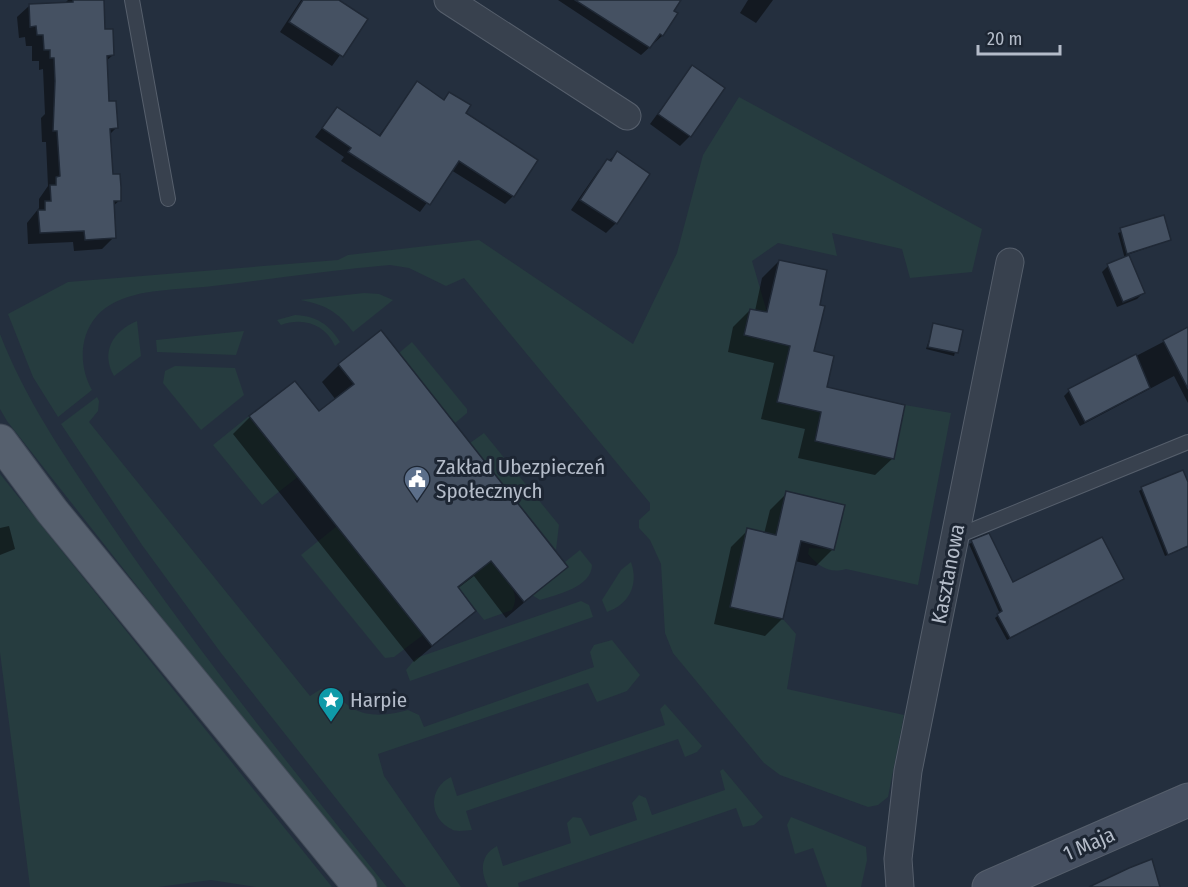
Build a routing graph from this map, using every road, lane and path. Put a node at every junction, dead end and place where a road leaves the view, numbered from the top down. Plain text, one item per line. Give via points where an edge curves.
1 (132, 0) edge
2 (447, 0) edge
3 (627, 116) dead end
4 (168, 199) dead end
5 (1010, 262) dead end
6 (0, 441) edge
7 (1188, 442) edge
8 (955, 537) junction
9 (1188, 800) edge
10 (360, 887) edge
11 (900, 887) edge
12 (989, 887) edge

1 - 4 lane
2 - 3 street
5 - 8 street, Kasztanowa
6 - 10 main road via 52,511
7 - 8 lane
8 - 11 street, Kasztanowa via 908,771 898,859
9 - 12 street, 1 Maja

